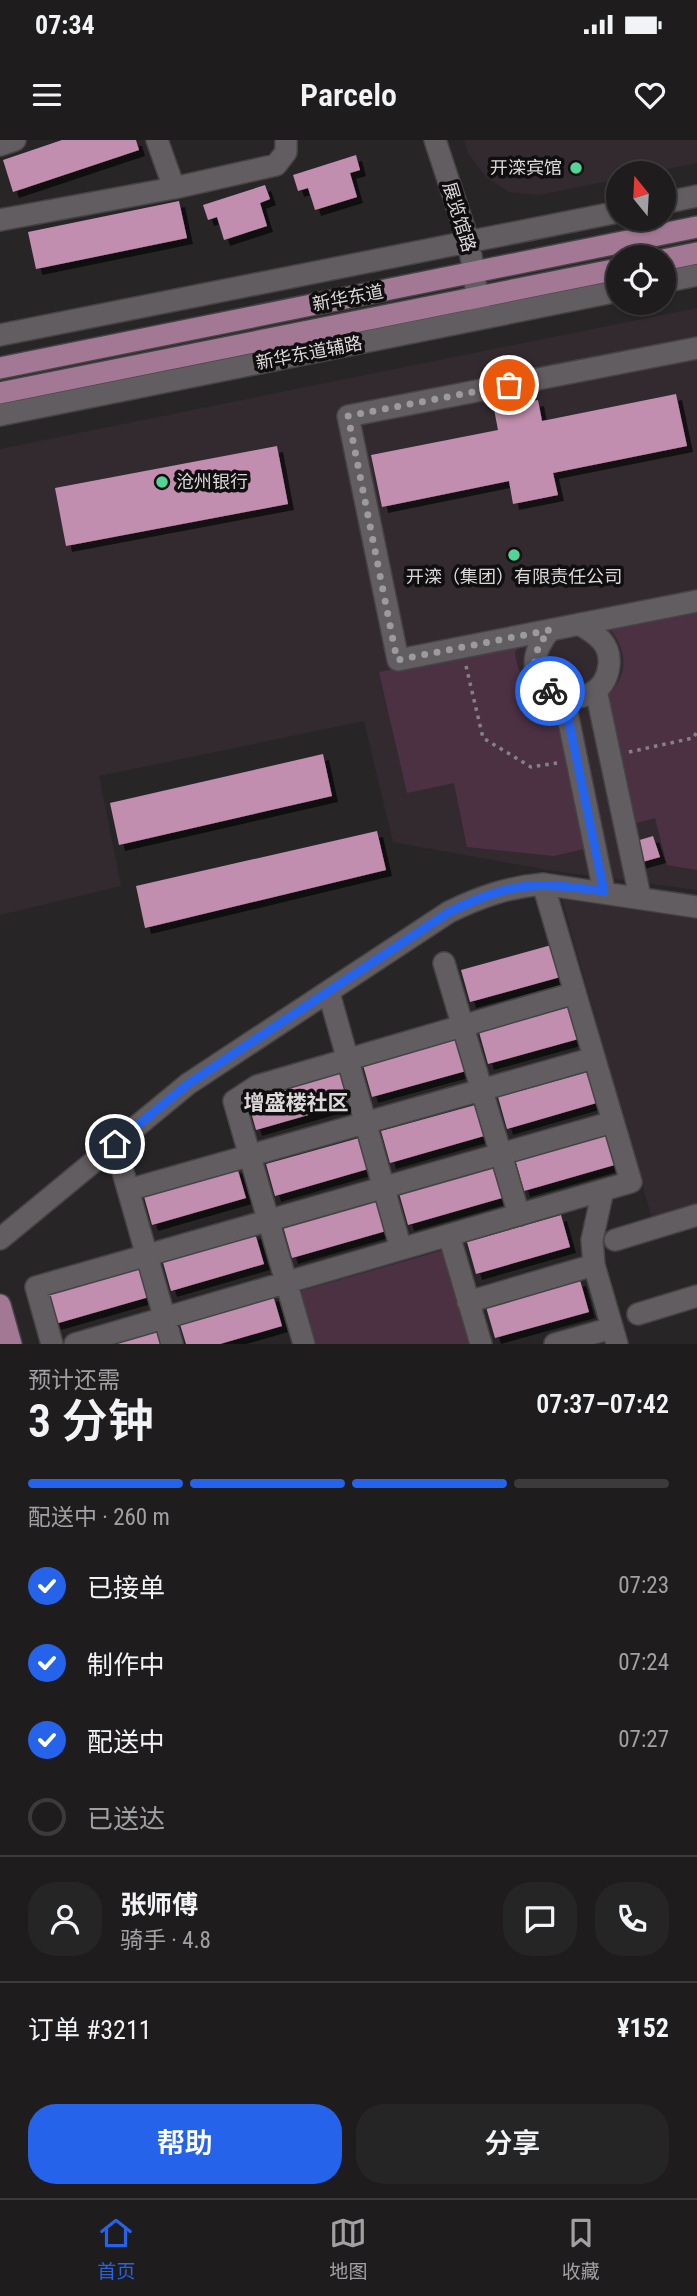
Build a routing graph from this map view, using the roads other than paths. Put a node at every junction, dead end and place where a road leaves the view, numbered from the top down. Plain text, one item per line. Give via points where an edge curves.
1 (15, 140) edge
2 (156, 140) edge
3 (286, 140) edge
4 (435, 140) edge
5 (0, 145) edge
6 (174, 188) junction
7 (697, 196) edge
8 (676, 200) edge
9 (606, 214) edge
10 (0, 220) edge
11 (697, 227) edge
12 (469, 243) junction
13 (697, 253) edge
14 (676, 257) edge
15 (606, 271) edge
16 (474, 272) junction
17 (697, 275) edge
18 (676, 279) edge
19 (606, 293) edge
20 (477, 296) junction
21 (481, 318) junction
22 (0, 335) edge
23 (697, 349) edge
24 (0, 368) edge
25 (0, 393) edge
26 (0, 415) edge
27 (697, 601) edge
28 (579, 624) junction
29 (550, 630) junction
30 (596, 690) junction
31 (564, 698) junction
32 (542, 884) junction
33 (604, 891) junction
34 (640, 897) junction
35 (697, 907) edge
36 (444, 963) dead end
37 (329, 993) junction
38 (575, 993) junction
39 (463, 1026) junction
40 (594, 1058) junction
41 (348, 1059) junction
42 (482, 1090) junction
43 (613, 1122) junction
44 (366, 1123) junction
45 (115, 1144) junction
46 (501, 1154) junction
47 (250, 1156) junction
48 (384, 1187) junction
49 (128, 1190) junction
50 (603, 1190) junction
51 (519, 1215) junction
52 (697, 1215) edge
53 (268, 1220) junction
54 (449, 1235) junction
55 (0, 1238) edge
56 (615, 1240) dead end
57 (401, 1249) junction
58 (147, 1255) junction
59 (594, 1265) junction
60 (286, 1283) junction
61 (697, 1296) edge
62 (468, 1302) junction
63 (0, 1305) edge
64 (638, 1314) dead end
65 (165, 1318) junction
66 (615, 1336) edge
67 (296, 1342) edge
68 (11, 1344) edge
69 (52, 1344) edge
70 (75, 1344) edge
71 (172, 1344) edge
72 (481, 1344) edge
73 (555, 1344) edge

1 - 5 street
2 - 6 street
3 - 6 street via 285,152 276,165
4 - 12 street, 展览馆路
6 - 10 street
7 - 8 street
9 - 12 street
11 - 16 main road, 新华东道
12 - 16 street, 展览馆路
12 - 22 street
13 - 14 main road
15 - 20 main road, 新华东道
16 - 20 street, 展览馆路
16 - 24 main road, 新华东道
17 - 18 street
19 - 21 street, 新华东道辅路
20 - 21 street, 展览馆路
20 - 25 main road, 新华东道
21 - 26 street, 新华东道辅路
23 - 29 street via 348,416 397,660
27 - 28 street
28 - 29 street
28 - 30 street via 596,634 609,656 609,668
29 - 31 street via 537,646 536,674
30 - 31 street
30 - 34 street
31 - 33 street
32 - 33 street
32 - 37 street via 486,895 449,912
32 - 38 street
33 - 34 street
34 - 35 street
36 - 39 street
37 - 41 street
37 - 45 street via 188,1084
38 - 39 street
38 - 40 street
39 - 41 street
39 - 42 street
40 - 42 street
40 - 43 street
41 - 44 street
41 - 47 street via 257,1086 234,1101
42 - 44 street
42 - 46 street
43 - 46 street
43 - 50 street via 631,1182
44 - 47 street
44 - 48 street
45 - 49 street
45 - 55 street
46 - 48 street
46 - 51 street
47 - 49 street
47 - 53 street
48 - 53 street
48 - 57 street
49 - 58 street
50 - 51 street
50 - 59 street via 592,1241
51 - 54 street
52 - 56 street
53 - 58 street
53 - 60 street
54 - 57 street
54 - 62 street
57 - 60 street
58 - 65 street
58 - 69 street via 36,1287
59 - 62 street
59 - 66 street
60 - 65 street
60 - 67 street
61 - 64 street
62 - 72 street
63 - 68 main road
65 - 70 street
65 - 71 street
66 - 73 street

